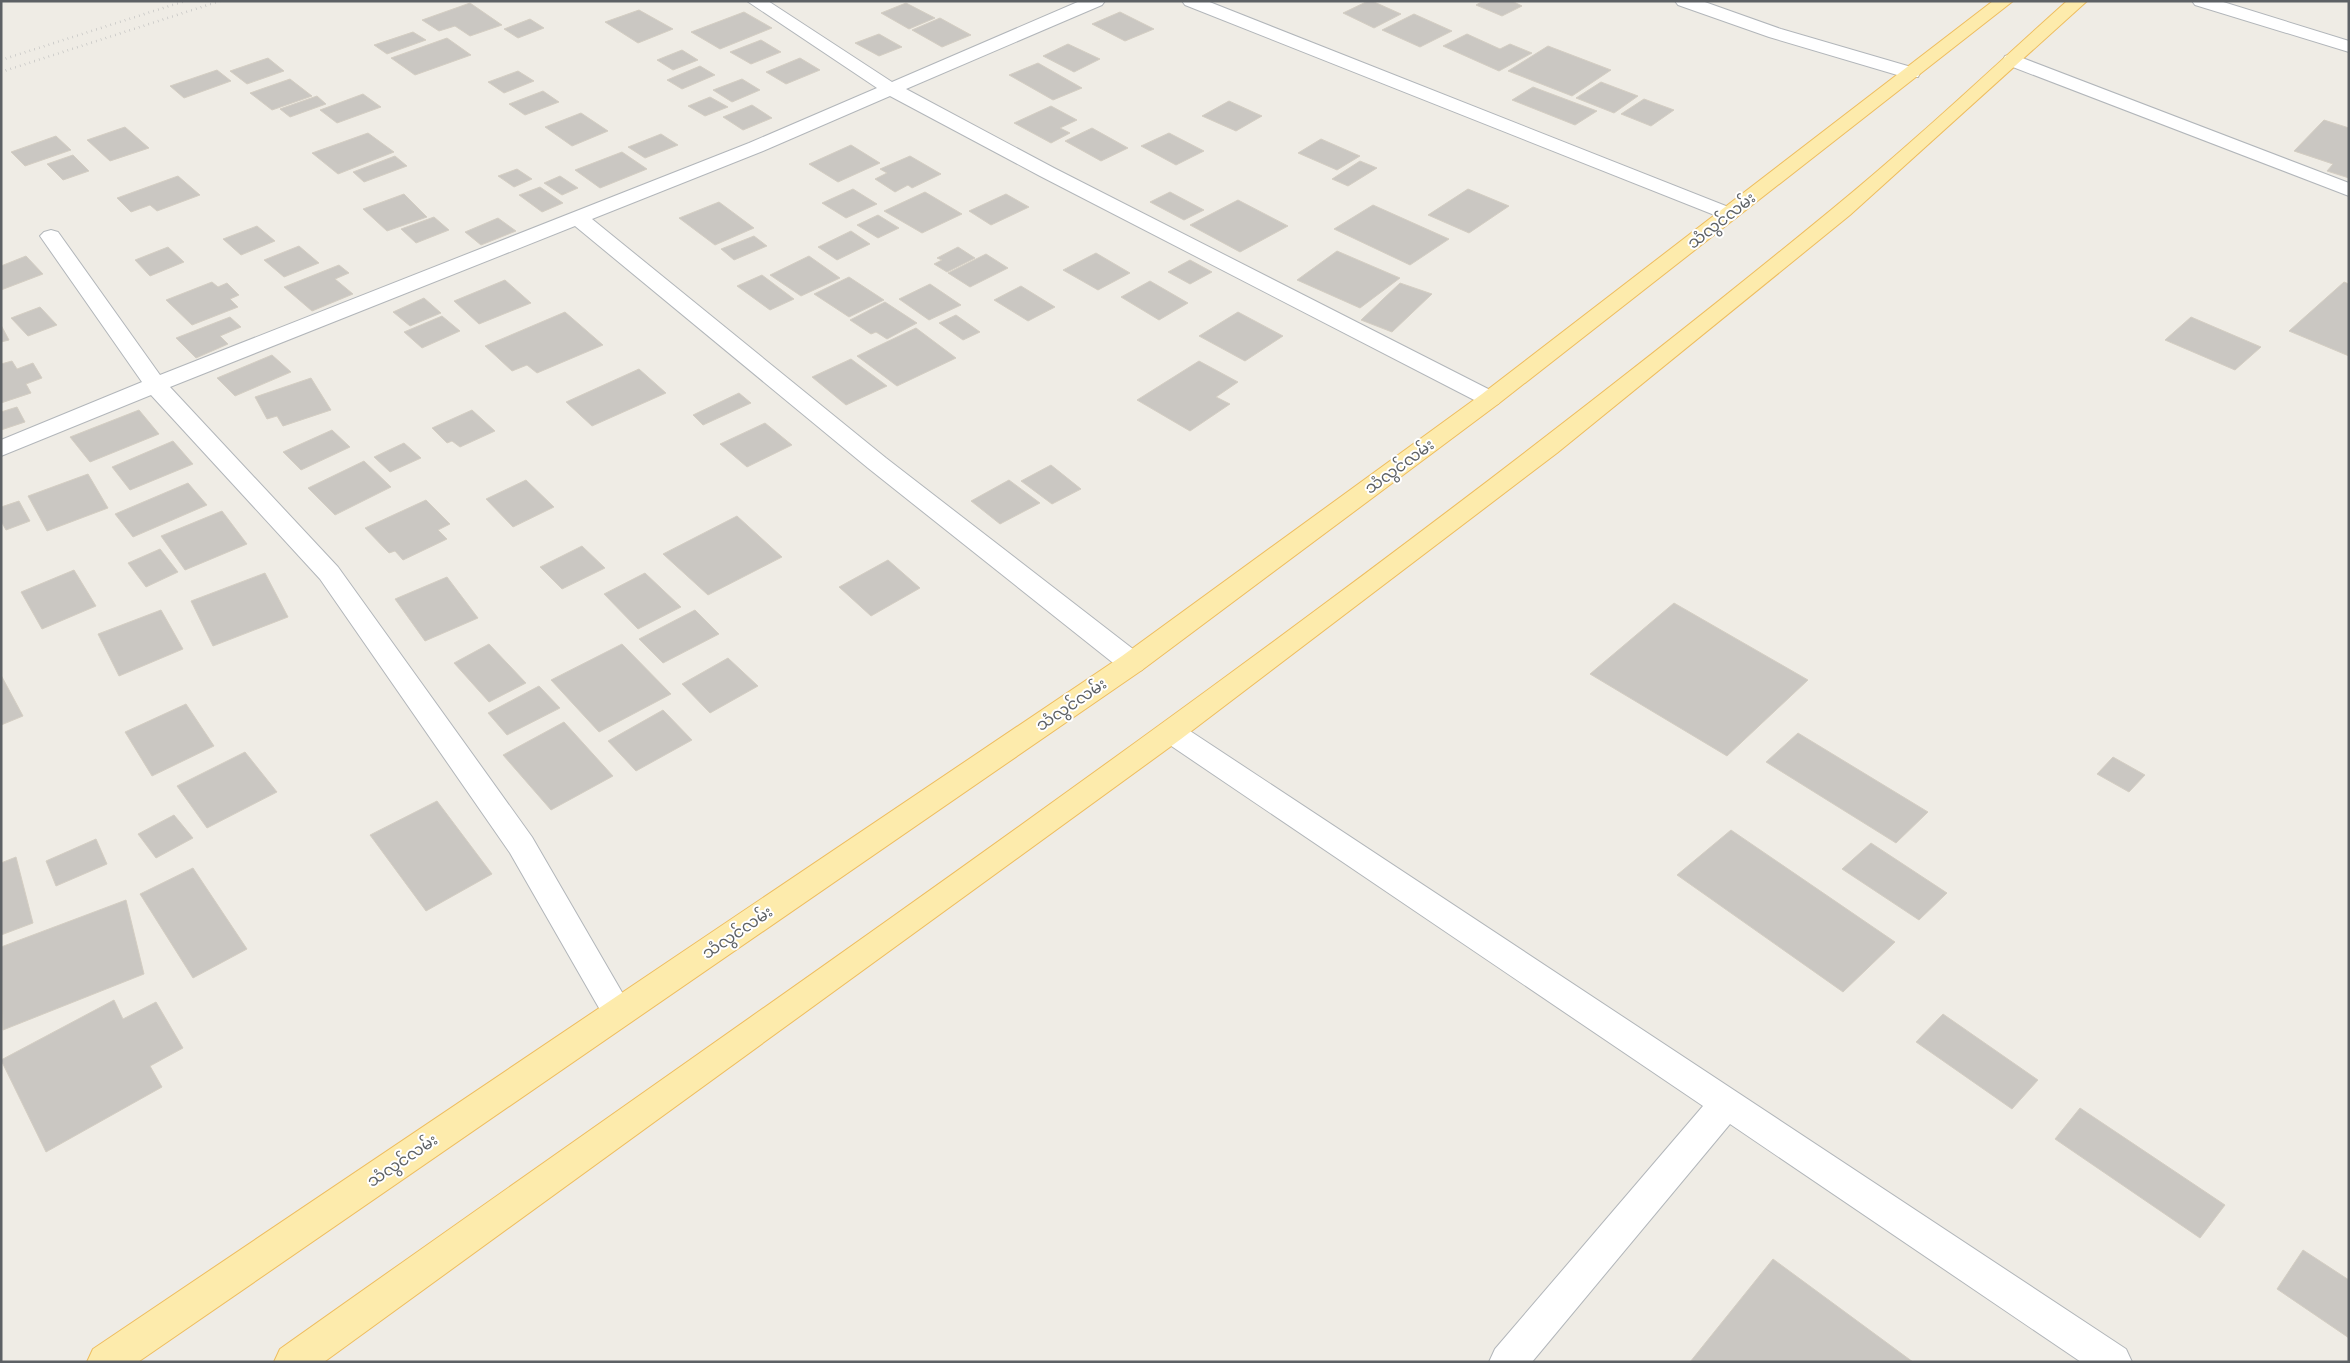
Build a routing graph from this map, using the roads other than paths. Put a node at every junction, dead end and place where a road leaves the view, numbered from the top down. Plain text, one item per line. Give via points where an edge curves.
1 (756, 1) edge
2 (1096, 1) edge
3 (1191, 1) edge
4 (1684, 1) edge
5 (2004, 1) edge
6 (2078, 1) edge
7 (2200, 1) edge
8 (2349, 47) edge
9 (2012, 60) junction
10 (1911, 73) junction
11 (891, 89) junction
12 (2349, 190) edge
13 (1729, 214) junction
14 (578, 218) junction
15 (51, 236) dead end
16 (155, 385) junction
17 (1490, 399) junction
18 (1, 449) edge
19 (1132, 663) junction
20 (1171, 732) junction
21 (618, 1013) junction
22 (1727, 1104) junction
23 (106, 1362) edge
24 (293, 1362) edge
25 (1508, 1362) edge
26 (2113, 1362) edge

1 - 11 street
2 - 11 street
3 - 13 street
4 - 10 street
5 - 10 main road, သံလွင်လမ်း
6 - 9 main road
7 - 8 street
9 - 12 street
9 - 20 main road via 1843,211 1548,448
10 - 13 main road, သံလွင်လမ်း
11 - 14 street
11 - 17 street
13 - 17 main road, သံလွင်လမ်း
14 - 16 street
14 - 19 street via 877,463
15 - 16 street
16 - 18 street
16 - 21 street via 330,573 521,845
17 - 19 main road, သံလွင်လမ်း
19 - 21 main road, သံလွင်လမ်း
20 - 22 street
20 - 24 main road
21 - 23 main road, သံလွင်လမ်း
22 - 25 street
22 - 26 street

